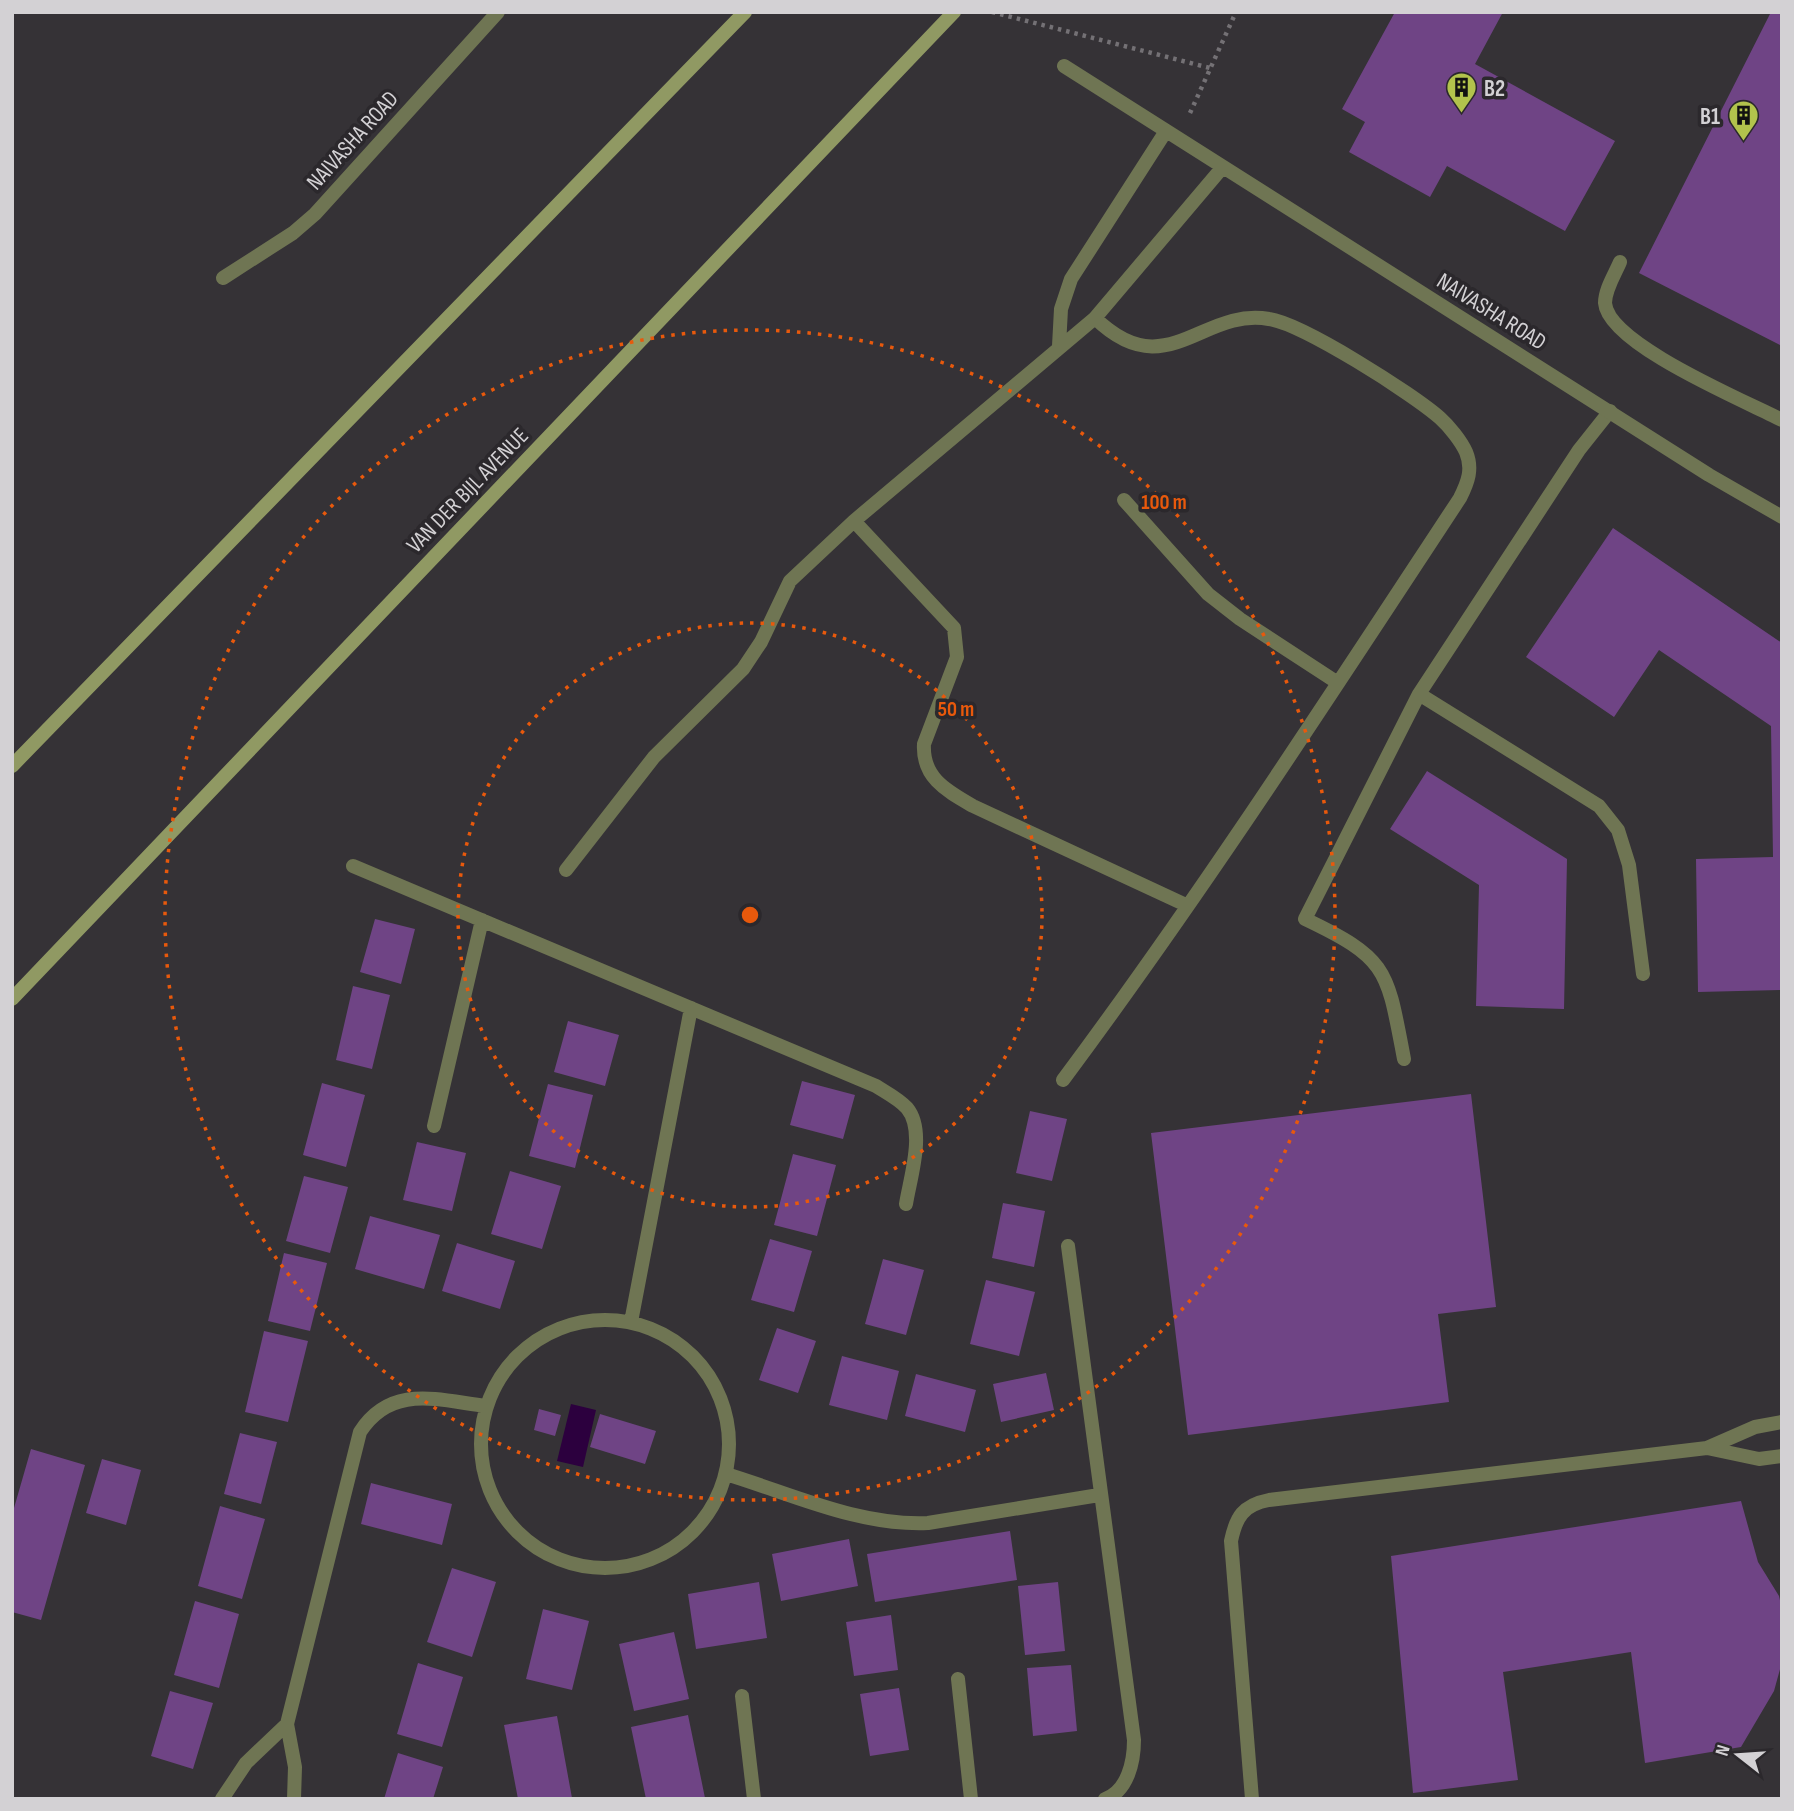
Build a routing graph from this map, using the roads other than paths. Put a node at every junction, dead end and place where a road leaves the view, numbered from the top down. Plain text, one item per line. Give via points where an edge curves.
1 (498, 12) edge
2 (745, 12) edge
3 (954, 12) edge
4 (1064, 66) dead end
5 (1166, 131) junction
6 (1222, 168) junction
7 (1620, 262) dead end
8 (223, 278) dead end
9 (1095, 318) junction
10 (1059, 346) junction
11 (1610, 411) junction
12 (1782, 420) edge
13 (1124, 500) dead end
14 (1782, 517) edge
15 (854, 521) junction
16 (1338, 683) junction
17 (1419, 694) junction
18 (12, 766) edge
19 (353, 866) dead end
20 (566, 870) dead end
21 (1186, 905) junction
22 (482, 920) junction
23 (1643, 974) dead end
24 (12, 999) edge
25 (691, 1008) junction
26 (1404, 1059) dead end
27 (1063, 1080) dead end
28 (434, 1126) dead end
29 (906, 1204) dead end
30 (1068, 1246) dead end
31 (631, 1322) junction
32 (485, 1406) junction
33 (1782, 1422) edge
34 (1707, 1448) junction
35 (1782, 1456) edge
36 (726, 1474) junction
37 (1099, 1495) junction
38 (958, 1679) dead end
39 (743, 1696) dead end
40 (287, 1724) junction
41 (222, 1799) edge
42 (294, 1799) edge
43 (754, 1799) edge
44 (971, 1799) edge
45 (1105, 1799) edge
46 (1252, 1799) edge

1 - 8 street, NAIVASHA ROAD via 315,214
2 - 18 main road
3 - 24 main road, VAN DER BIJL AVENUE
4 - 5 street, NAIVASHA ROAD
5 - 6 street, NAIVASHA ROAD
5 - 10 street via 1071,279 1061,309
6 - 9 street
6 - 11 street, NAIVASHA ROAD
7 - 12 street via 1605,302 1609,317 1626,337
9 - 10 street
9 - 16 street via 1119,340 1160,347 1251,318 1295,327 1413,397 1442,419 1465,450 1469,480 1460,498
10 - 15 street
11 - 14 street, NAIVASHA ROAD
11 - 17 street via 1579,450
13 - 16 street via 1208,594
15 - 20 street via 790,581 743,669 654,757
15 - 21 street via 954,628 957,657 924,744 923,758 942,788
16 - 21 street
17 - 23 street via 1599,806 1618,830 1629,865
17 - 26 street via 1305,919 1352,942 1385,976
19 - 22 street
21 - 27 street
22 - 25 street
22 - 28 street
25 - 29 street via 876,1086 907,1108 915,1120 916,1135
25 - 31 street
30 - 37 street
31 - 32 street via 595,1319 559,1328 527,1346 502,1373
31 - 36 street via 663,1333 690,1352 711,1378 724,1408 730,1441
32 - 36 street via 480,1446 486,1486 505,1521 534,1548 570,1565 610,1569 649,1561 684,1541 710,1511
32 - 40 street via 406,1399 371,1415 360,1432
33 - 34 street via 1755,1427
34 - 35 street via 1759,1459
34 - 46 street via 1269,1500 1244,1508 1231,1541
36 - 37 street via 861,1517 899,1524
37 - 45 street via 1134,1740 1134,1762 1124,1781
38 - 44 street
39 - 43 street
40 - 41 street via 246,1763
40 - 42 street via 295,1767

